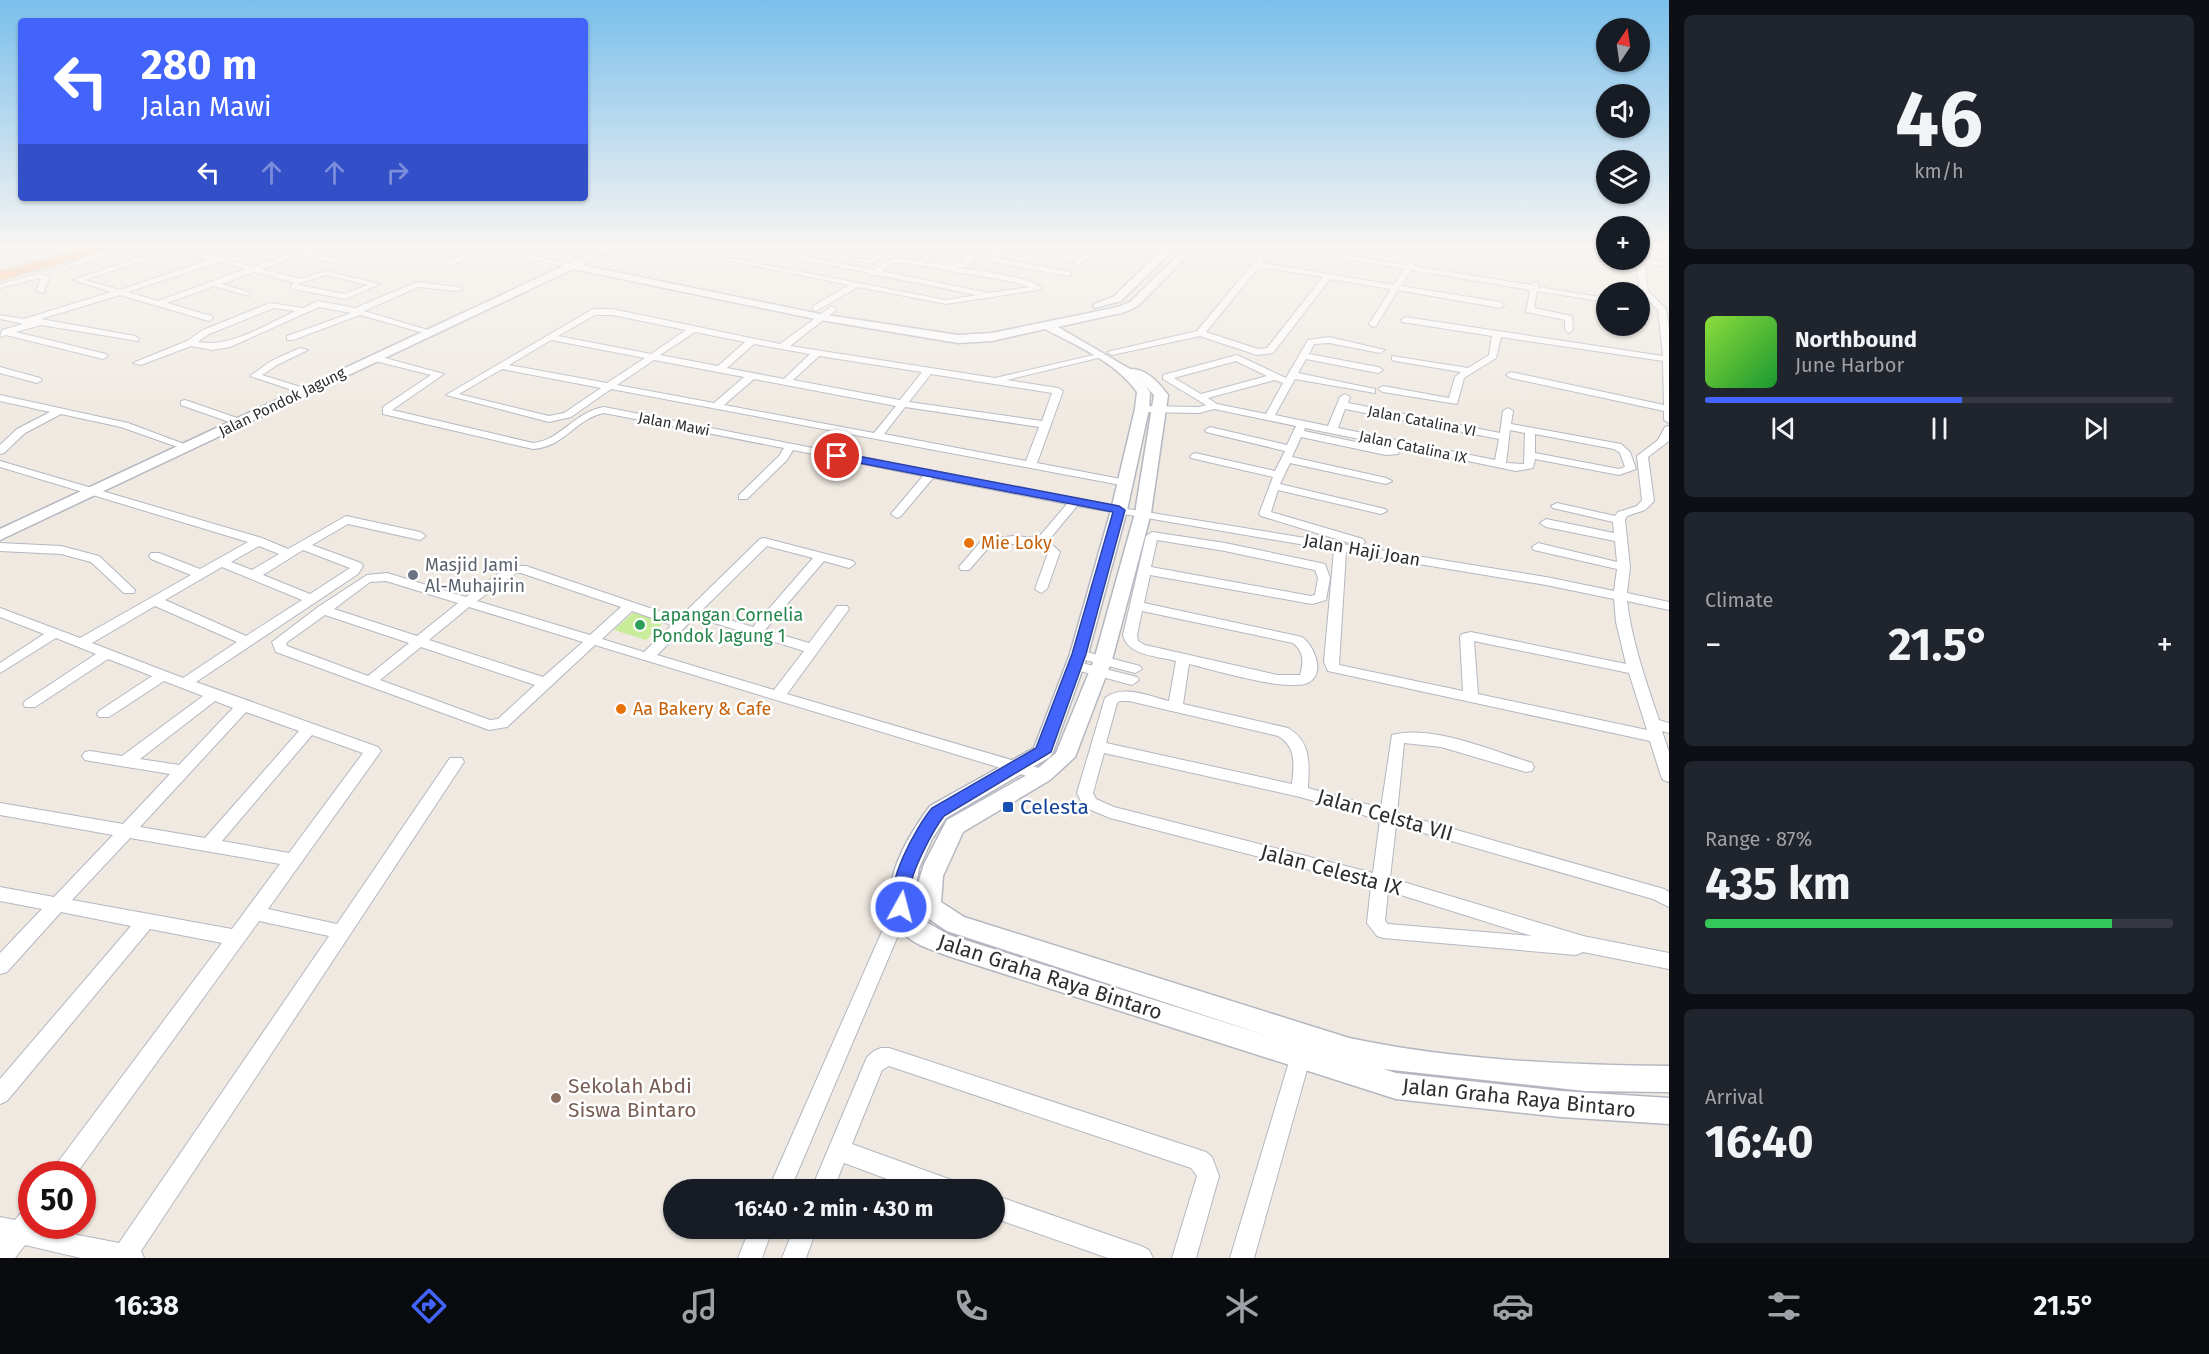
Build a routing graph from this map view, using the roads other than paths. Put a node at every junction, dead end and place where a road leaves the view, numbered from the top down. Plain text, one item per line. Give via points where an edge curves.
1 (68, 307) edge
2 (172, 307) edge
3 (269, 307) edge
4 (283, 307) edge
5 (312, 307) edge
6 (333, 307) edge
7 (369, 307) edge
8 (487, 307) edge
9 (794, 307) edge
10 (829, 307) edge
11 (832, 307) edge
12 (1094, 307) edge
13 (1128, 307) edge
14 (1222, 307) edge
15 (1304, 307) edge
16 (1385, 307) edge
17 (1529, 307) edge
18 (303, 310) junction
19 (1665, 310) edge
20 (358, 312) junction
21 (822, 312) junction
22 (3, 317) dead end
23 (209, 318) dead end
24 (1405, 320) dead end
25 (1373, 324) dead end
26 (1048, 326) junction
27 (693, 329) junction
28 (1569, 330) dead end
29 (1, 333) edge
30 (428, 333) junction
31 (1200, 333) junction
32 (1497, 335) junction
33 (549, 337) junction
34 (290, 338) dead end
35 (135, 339) dead end
36 (752, 342) junction
37 (190, 343) junction
38 (782, 347) junction
39 (303, 350) dead end
40 (1380, 350) dead end
41 (817, 353) junction
42 (103, 356) dead end
43 (1106, 356) junction
44 (1302, 356) junction
45 (651, 357) junction
46 (374, 358) junction
47 (1395, 358) dead end
48 (1666, 359) junction
49 (138, 363) dead end
50 (501, 366) junction
51 (0, 370) edge
52 (719, 370) junction
53 (1378, 370) dead end
54 (928, 371) junction
55 (1031, 371) junction
56 (1472, 371) junction
57 (1511, 375) dead end
58 (751, 376) junction
59 (1277, 376) junction
60 (1290, 379) junction
61 (37, 380) dead end
62 (786, 382) junction
63 (991, 382) junction
64 (1349, 386) junction
65 (608, 387) junction
66 (1383, 389) dead end
67 (304, 391) junction
68 (1058, 391) junction
69 (1372, 391) dead end
70 (0, 398) edge
71 (1200, 399) junction
72 (185, 403) dead end
73 (903, 404) junction
74 (1342, 405) junction
75 (1668, 405) edge
76 (1214, 406) junction
77 (715, 407) junction
78 (1151, 407) junction
79 (59, 411) junction
80 (1508, 411) dead end
81 (1269, 417) junction
82 (1669, 420) edge
83 (239, 422) junction
84 (1045, 425) junction
85 (1299, 429) junction
86 (1669, 429) edge
87 (1210, 430) dead end
88 (1332, 430) junction
89 (1530, 430) junction
90 (1504, 431) junction
91 (877, 436) junction
92 (1395, 443) junction
93 (187, 447) junction
94 (790, 447) junction
95 (1664, 448) edge
96 (0, 451) edge
97 (1288, 454) junction
98 (1529, 455) junction
99 (1195, 456) dead end
100 (0, 464) edge
101 (1500, 465) junction
102 (1030, 466) junction
103 (931, 474) junction
104 (1276, 480) junction
105 (1386, 481) dead end
106 (1126, 483) junction
107 (91, 493) junction
108 (743, 497) dead end
109 (1076, 502) junction
110 (1557, 506) dead end
111 (1111, 509) junction
112 (1381, 511) dead end
113 (1143, 513) junction
114 (897, 514) dead end
115 (1619, 520) junction
116 (1546, 523) dead end
117 (0, 535) edge
118 (420, 536) dead end
119 (1619, 538) junction
120 (258, 540) junction
121 (1041, 542) junction
122 (1366, 544) dead end
123 (0, 546) edge
124 (303, 546) junction
125 (1340, 546) junction
126 (1538, 547) dead end
127 (289, 554) junction
128 (155, 556) dead end
129 (821, 557) junction
130 (220, 562) junction
131 (849, 564) dead end
132 (965, 567) dead end
133 (1624, 567) junction
134 (1145, 570) junction
135 (200, 574) junction
136 (253, 575) junction
137 (1041, 589) dead end
138 (129, 590) dead end
139 (1620, 595) junction
140 (311, 599) junction
141 (155, 601) junction
142 (467, 602) junction
143 (630, 606) junction
144 (1137, 606) junction
145 (1669, 606) edge
146 (842, 609) dead end
147 (322, 610) junction
148 (691, 612) junction
149 (3, 615) edge
150 (680, 622) junction
151 (756, 632) junction
152 (55, 633) junction
153 (592, 640) junction
154 (246, 641) junction
155 (418, 641) junction
156 (82, 643) junction
157 (1140, 648) junction
158 (813, 649) junction
159 (106, 653) junction
160 (647, 657) junction
161 (1183, 658) junction
162 (1076, 660) junction
163 (1100, 666) junction
164 (0, 669) edge
165 (1635, 670) junction
166 (164, 675) junction
167 (1132, 681) junction
168 (369, 682) junction
169 (184, 683) junction
170 (545, 683) junction
171 (213, 695) junction
172 (778, 695) junction
173 (1471, 698) junction
174 (30, 704) dead end
175 (243, 706) junction
176 (1174, 708) junction
177 (104, 714) dead end
178 (309, 729) junction
179 (1659, 730) edge
180 (1098, 746) junction
181 (90, 756) dead end
182 (126, 761) junction
183 (456, 762) dead end
184 (1526, 766) dead end
185 (1019, 767) junction
186 (183, 771) junction
187 (1043, 775) junction
188 (1669, 776) edge
189 (1300, 791) junction
190 (0, 809) edge
191 (1387, 815) junction
192 (127, 831) junction
193 (209, 845) junction
194 (294, 860) junction
195 (1381, 882) junction
196 (928, 891) junction
197 (0, 894) edge
198 (1669, 900) edge
199 (58, 904) junction
200 (901, 907) junction
201 (255, 913) junction
202 (146, 921) junction
203 (342, 932) junction
204 (237, 938) junction
205 (1583, 944) junction
206 (1669, 961) edge
207 (0, 966) edge
208 (1303, 1048) junction
209 (1669, 1079) edge
210 (0, 1094) edge
211 (1669, 1111) edge
212 (838, 1150) junction
213 (73, 1161) edge
214 (784, 1179) edge
215 (826, 1179) edge
216 (918, 1179) edge
217 (1005, 1210) edge
218 (17, 1226) edge
219 (758, 1239) edge
220 (802, 1239) edge
221 (128, 1257) edge
222 (0, 1258) edge
223 (750, 1258) edge
224 (794, 1258) edge
225 (1141, 1258) edge
226 (1184, 1258) edge
227 (1242, 1258) edge

1 - 22 street via 17,322
2 - 23 street
3 - 37 street via 206,332
4 - 18 street
5 - 18 street
6 - 20 street
7 - 20 street
8 - 30 main road, Jalan Pondok Jagung
9 - 21 main road
10 - 21 street
11 - 21 street
12 - 21 main road via 991,329 951,330
13 - 26 main road
14 - 31 street
15 - 31 street via 1270,351 1257,352
16 - 25 street
17 - 28 street via 1528,310 1569,318
18 - 37 street via 221,347
19 - 48 street
20 - 30 street
20 - 34 street
21 - 26 main road via 964,339
21 - 38 street
24 - 32 street
26 - 43 main road
27 - 33 street via 601,311
27 - 36 street
27 - 45 street
29 - 35 street via 40,322
29 - 42 street
30 - 46 main road, Jalan Pondok Jagung
31 - 43 street
32 - 48 street
32 - 56 street via 1493,357
33 - 45 street
33 - 50 street
36 - 38 street
36 - 52 street
37 - 49 street
38 - 41 street
39 - 67 street via 255,376
40 - 44 street via 1318,339 1311,342
41 - 54 street
41 - 62 street
43 - 55 street
43 - 78 main road via 1153,384 1161,395
44 - 53 street
44 - 60 street
45 - 52 street
45 - 65 street
46 - 67 main road, Jalan Pondok Jagung
46 - 94 street, Jalan Mawi via 440,375 387,412 533,446 545,445 594,412 604,410
47 - 56 street
48 - 75 street
50 - 65 street
50 - 65 street via 452,397 558,418
51 - 61 street
52 - 58 street
54 - 63 street
54 - 73 street
55 - 63 street
55 - 68 street
56 - 66 street via 1460,377 1453,402
57 - 75 street
58 - 62 street
58 - 77 street
59 - 60 street
59 - 71 street
59 - 71 street via 1234,358 1166,377
60 - 64 street
60 - 81 street
62 - 73 street
63 - 68 street
64 - 69 street
64 - 74 street
65 - 77 street
67 - 83 main road, Jalan Pondok Jagung
68 - 84 street
70 - 79 street
71 - 76 street
71 - 78 street
72 - 83 street
73 - 84 street
73 - 91 street
74 - 88 street
74 - 90 street, Jalan Catalina VI
75 - 82 street
76 - 78 street via 1199,410
76 - 81 street
77 - 91 street
78 - 106 main road
78 - 113 main road
79 - 93 street via 124,425
79 - 96 street via 21,431
80 - 90 street
81 - 85 street
83 - 93 main road, Jalan Pondok Jagung
84 - 102 street
85 - 88 street, Jalan Catalina IX
85 - 92 street via 1386,452 1394,452
85 - 97 street
86 - 95 street
87 - 97 street
88 - 92 street, Jalan Catalina IX
89 - 90 street, Jalan Catalina VI
89 - 98 street
89 - 98 street, Jalan Catalina VI via 1617,446 1625,452 1630,470 1619,472
90 - 101 street
91 - 102 street
92 - 101 street, Jalan Catalina IX
93 - 107 main road, Jalan Pondok Jagung
94 - 103 street, Jalan Mawi
94 - 108 street
95 - 115 street via 1642,456 1648,501 1641,508 1622,514
97 - 104 street
97 - 105 street
98 - 101 street, Jalan Catalina IX via 1529,466 1525,469
99 - 104 street
100 - 107 street
102 - 106 street
103 - 109 street, Jalan Mawi
103 - 114 street
104 - 112 street
104 - 122 street via 1265,514
106 - 111 main road
107 - 117 main road, Jalan Pondok Jagung
107 - 120 street
109 - 111 street, Jalan Mawi
109 - 121 street
110 - 115 street
111 - 113 street, Jalan Haji Joan
111 - 162 main road
113 - 125 street, Jalan Haji Joan
113 - 163 main road
115 - 119 street
116 - 119 street
118 - 124 street via 346,520
119 - 133 street
120 - 127 street
120 - 130 street
121 - 132 street via 986,543
121 - 137 street via 1054,552
123 - 138 street via 61,550 94,559
124 - 127 street
124 - 140 street via 357,566
125 - 139 street, Jalan Haji Joan
125 - 173 street via 1331,665 1342,671
126 - 133 street
127 - 136 street
128 - 135 street
129 - 131 street
129 - 148 street via 764,542
129 - 151 street
130 - 135 street
130 - 136 street
133 - 139 street
134 - 134 street via 1150,539 1157,536 1312,564 1321,567 1324,578 1320,597 1312,600
134 - 144 street
135 - 141 street
136 - 140 street
139 - 145 street, Jalan Haji Joan
139 - 165 street
140 - 154 street
141 - 154 street
141 - 156 street
142 - 143 street via 513,569 522,569
142 - 147 street via 378,576 367,579
142 - 153 street
142 - 155 street
143 - 150 street
143 - 153 street
144 - 157 street via 1129,639
144 - 161 street via 1296,640 1305,644 1311,658 1306,678 1298,681 1277,680
146 - 158 street
147 - 155 street
147 - 168 street via 285,636 279,642 281,649
148 - 150 street
148 - 151 street
149 - 152 street
150 - 160 street
151 - 158 street
152 - 156 street
152 - 164 street
153 - 160 street
153 - 170 street
154 - 169 street
155 - 168 street
155 - 170 street
156 - 159 street
157 - 161 street
157 - 167 street
158 - 172 street
159 - 166 street
159 - 174 street
160 - 172 street
161 - 176 street
162 - 163 street
162 - 185 main road via 1043,752
163 - 167 street
163 - 187 main road via 1065,757
165 - 173 street via 1471,636 1467,637
165 - 179 street
166 - 169 street
166 - 177 street
167 - 176 street
167 - 180 street via 1110,701
168 - 170 street via 489,724 502,723
169 - 171 street
171 - 175 street
171 - 182 street
172 - 185 street
173 - 179 street
175 - 178 street
175 - 186 street
176 - 189 street via 1294,737 1300,745
178 - 193 street
178 - 194 street via 372,751
179 - 188 street
180 - 189 street, Jalan Celsta VII
180 - 195 street, Jalan Celesta IX via 1084,793 1090,802 1110,812
181 - 182 street
182 - 186 street
183 - 203 street
184 - 191 street via 1446,743 1397,739
185 - 187 street
185 - 200 main road via 938,812 927,826 901,887
186 - 192 street
187 - 196 main road via 955,826 946,838
189 - 191 street, Jalan Celsta VII
190 - 192 street
191 - 195 street
191 - 198 street, Jalan Celsta VII
192 - 193 street
192 - 199 street
193 - 194 street
194 - 201 street
195 - 205 street, Jalan Celesta IX
195 - 205 street, Jalan Celesta IX via 1376,923 1383,931 1574,948
196 - 200 street
196 - 208 main road, Jalan Graha Raya Bintaro via 930,904 956,924
197 - 199 street
199 - 202 street
199 - 207 street
200 - 208 main road, Jalan Graha Raya Bintaro via 911,926 930,938
200 - 214 street
201 - 203 street
201 - 204 street
202 - 204 street
202 - 210 street
203 - 221 street
204 - 213 street
205 - 206 street, Jalan Celesta IX
208 - 209 main road, Jalan Graha Raya Bintaro via 1585,1078
208 - 211 main road, Jalan Graha Raya Bintaro via 1396,1086
208 - 227 street
212 - 215 street
212 - 216 street
212 - 226 street via 874,1064 880,1057 889,1057 1198,1160 1208,1176
217 - 225 street
218 - 221 street
218 - 222 street
219 - 223 street
220 - 224 street

